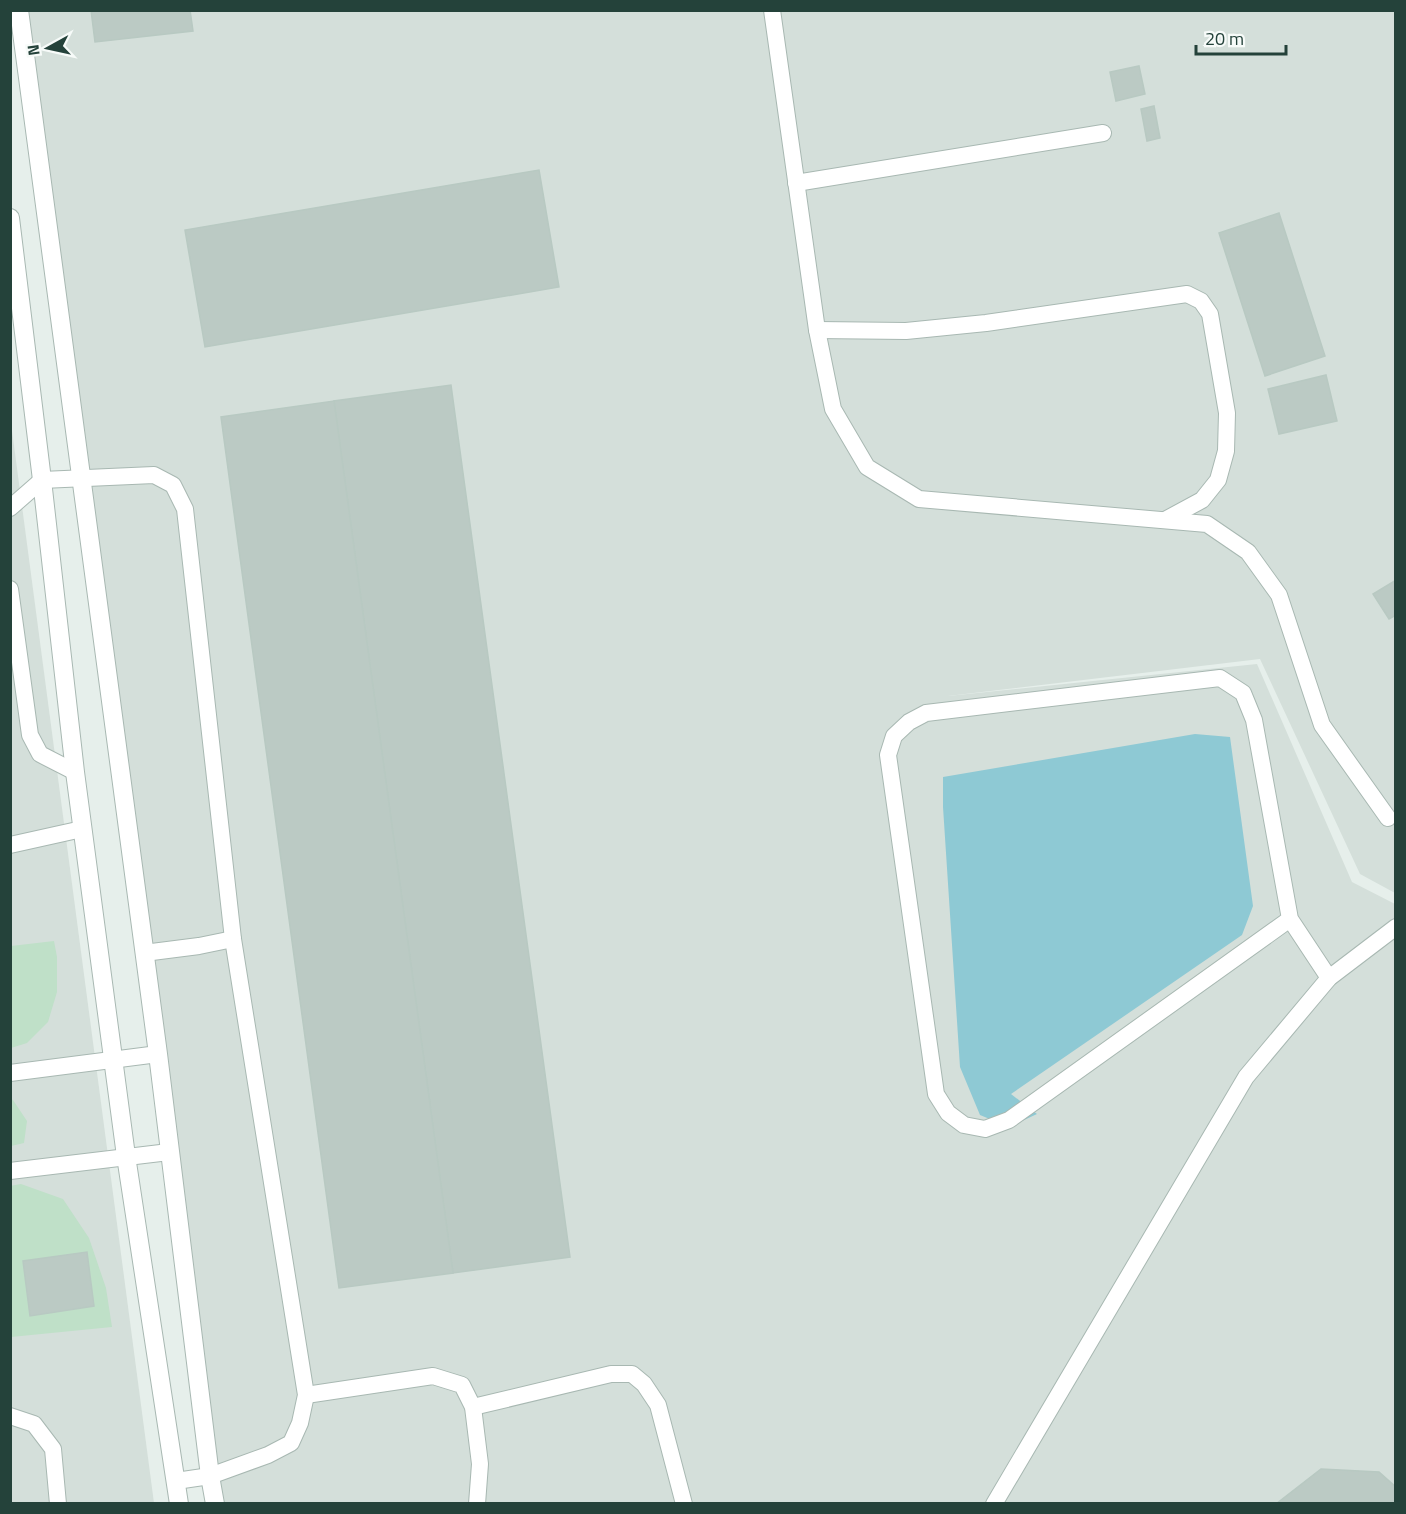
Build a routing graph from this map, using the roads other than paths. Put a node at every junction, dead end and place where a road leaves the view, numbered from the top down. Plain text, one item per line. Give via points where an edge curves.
1 (19, 10) edge
2 (772, 10) edge
3 (1103, 133) dead end
4 (796, 183) junction
5 (10, 218) edge
6 (817, 330) junction
7 (81, 478) junction
8 (42, 480) junction
9 (10, 508) edge
10 (1165, 520) junction
11 (10, 589) edge
12 (75, 772) junction
13 (1388, 818) dead end
14 (82, 829) junction
15 (10, 845) edge
16 (1290, 919) junction
17 (1395, 927) edge
18 (233, 939) junction
19 (144, 953) junction
20 (1329, 978) junction
21 (158, 1054) junction
22 (112, 1060) junction
23 (10, 1073) edge
24 (169, 1152) junction
25 (126, 1156) junction
26 (10, 1171) edge
27 (306, 1395) junction
28 (473, 1407) junction
29 (10, 1416) edge
30 (210, 1476) junction
31 (176, 1481) junction
32 (58, 1503) edge
33 (179, 1503) edge
34 (215, 1503) edge
35 (477, 1503) edge
36 (684, 1503) edge
37 (994, 1503) edge

1 - 7 street
2 - 4 lane
3 - 4 lane
4 - 6 lane
5 - 8 street
6 - 10 lane via 833,409 867,467 919,499
6 - 10 lane via 906,331 1187,294 1201,300 1210,314 1227,413 1226,451 1218,480 1202,500
7 - 8 lane
7 - 18 lane via 154,475 173,485 185,509
7 - 19 street
8 - 9 lane
8 - 12 street
10 - 13 lane via 1207,524 1248,552 1280,595 1322,725
11 - 12 lane via 30,735 39,754
12 - 14 street
14 - 15 lane
14 - 22 street
16 - 16 lane via 1254,720 1243,693 1220,678 926,713 894,736 888,755 936,1094 948,1113 964,1125 986,1129 1009,1120
16 - 20 lane
17 - 20 lane
18 - 19 lane
18 - 27 lane
19 - 21 street
20 - 37 lane via 1246,1077
21 - 22 lane
21 - 24 street
22 - 23 lane
22 - 25 street
24 - 25 lane
24 - 30 street
25 - 26 lane
25 - 31 street
27 - 28 lane via 433,1376 462,1385
27 - 30 lane via 291,1443
28 - 35 lane via 480,1464
28 - 36 lane via 611,1374 632,1374 644,1384 658,1406
29 - 32 lane via 34,1424 53,1449
30 - 31 lane
30 - 34 street
31 - 33 street

